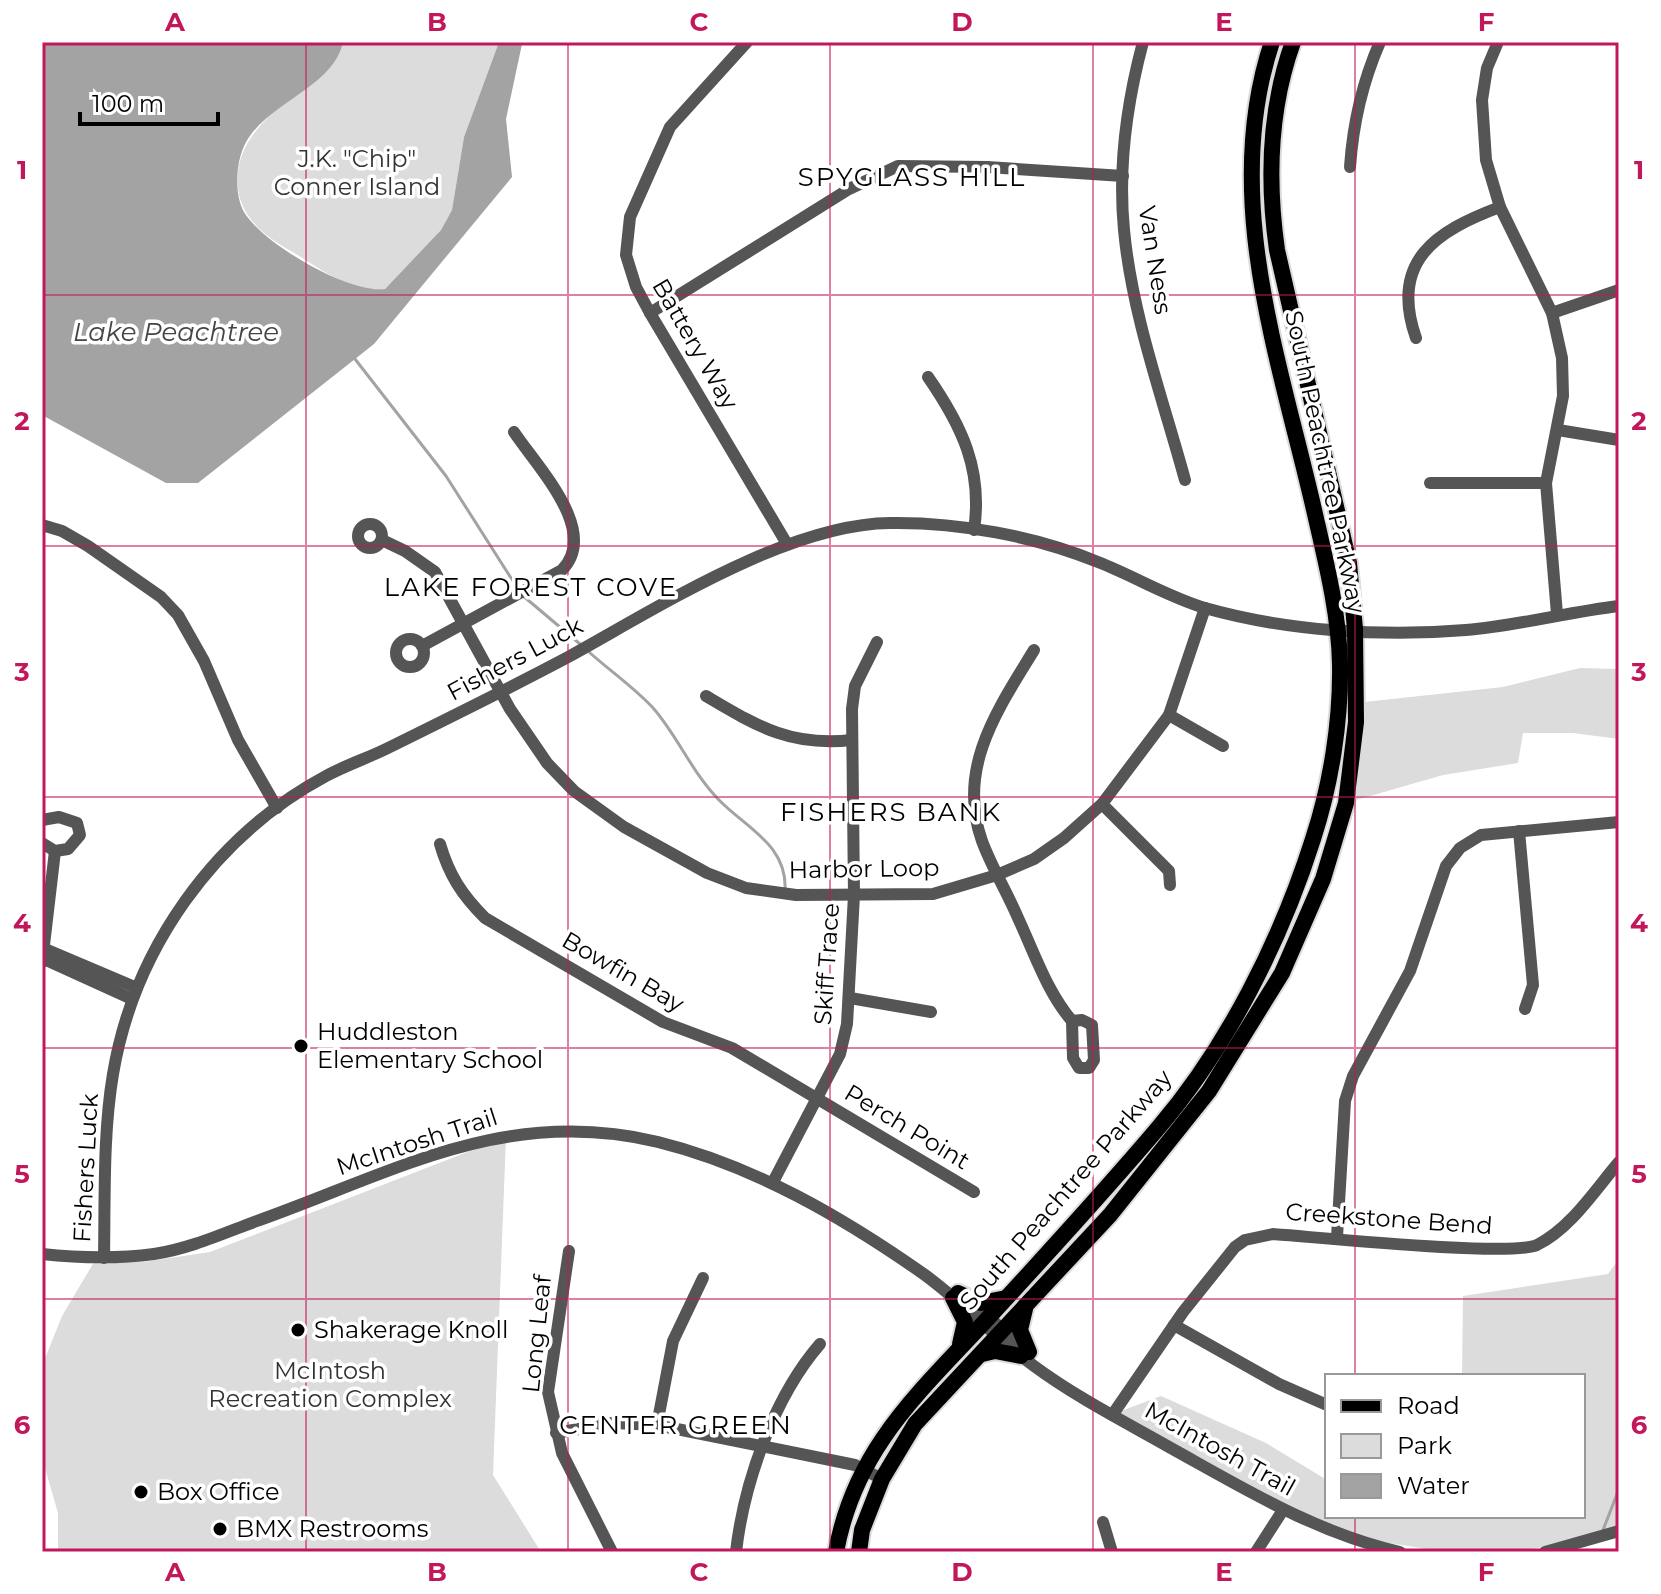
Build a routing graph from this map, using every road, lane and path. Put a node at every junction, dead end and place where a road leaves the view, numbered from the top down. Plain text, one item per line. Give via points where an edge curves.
1 (747, 42) edge
2 (1143, 42) edge
3 (1272, 42) edge
4 (1293, 42) edge
5 (1380, 42) edge
6 (1498, 42) edge
7 (1350, 167) dead end
8 (1123, 176) junction
9 (1500, 207) junction
10 (1619, 290) edge
11 (650, 313) junction
12 (1552, 313) junction
13 (1416, 338) dead end
14 (928, 377) dead end
15 (1558, 430) junction
16 (514, 432) dead end
17 (1619, 440) edge
18 (1185, 480) dead end
19 (1430, 483) dead end
20 (1546, 483) junction
21 (42, 525) edge
22 (974, 530) junction
23 (382, 540) dead end
24 (787, 544) junction
25 (1619, 606) edge
26 (1205, 608) junction
27 (1557, 614) junction
28 (463, 623) junction
29 (1336, 628) junction
30 (1355, 629) junction
31 (877, 642) dead end
32 (422, 646) dead end
33 (1034, 650) dead end
34 (501, 693) junction
35 (706, 696) dead end
36 (1169, 715) junction
37 (852, 740) junction
38 (1223, 746) dead end
39 (1102, 804) junction
40 (277, 808) junction
41 (42, 820) edge
42 (1619, 822) edge
43 (1519, 831) junction
44 (42, 843) edge
45 (440, 844) dead end
46 (55, 851) junction
47 (997, 875) junction
48 (1170, 885) dead end
49 (854, 895) junction
50 (44, 957) edge
51 (134, 993) junction
52 (850, 998) junction
53 (1525, 1009) dead end
54 (931, 1012) dead end
55 (1072, 1021) dead end
56 (819, 1100) junction
57 (1619, 1162) edge
58 (773, 1182) junction
59 (974, 1192) dead end
60 (1337, 1237) junction
61 (569, 1251) dead end
62 (42, 1254) edge
63 (104, 1258) junction
64 (703, 1278) dead end
65 (956, 1295) junction
66 (1006, 1298) junction
67 (1026, 1307) junction
68 (986, 1320) junction
69 (1174, 1325) junction
70 (1001, 1333) junction
71 (820, 1344) dead end
72 (958, 1349) junction
73 (982, 1354) junction
74 (1025, 1354) junction
75 (1325, 1404) edge
76 (1113, 1414) junction
77 (657, 1425) junction
78 (556, 1433) junction
79 (762, 1448) junction
80 (861, 1471) junction
81 (882, 1479) junction
82 (1283, 1510) junction
83 (1103, 1522) dead end
84 (1619, 1531) edge
85 (612, 1552) edge
86 (736, 1552) edge
87 (836, 1552) edge
88 (859, 1552) edge
89 (1112, 1552) edge
90 (1256, 1552) edge
91 (1400, 1552) edge
92 (1545, 1552) edge

1 - 11 street, Battery Way via 670,127 630,217 626,255
2 - 8 street, Van Ness
3 - 29 main road, South Peachtree Parkway via 1253,125 1250,206 1281,374 1329,573
4 - 30 main road, South Peachtree Parkway via 1279,87 1270,161 1271,209 1349,563
5 - 7 street via 1360,96
6 - 9 street via 1485,79 1482,134
8 - 11 street via 898,166 849,189
8 - 18 street, Van Ness via 1124,231 1141,319
9 - 12 street
9 - 13 street via 1448,229 1420,256 1407,288
10 - 12 street
11 - 24 street, Battery Way
12 - 15 street via 1562,358
14 - 22 street via 972,457 978,502
15 - 17 street
15 - 20 street
16 - 28 street via 574,524 570,562
19 - 20 street
20 - 27 street
21 - 40 street via 88,546 178,615
22 - 24 street, Fishers Luck via 889,523
22 - 26 street, Fishers Luck via 1071,551
23 - 28 street, Harbor Loop via 435,572
24 - 34 street, Fishers Luck
25 - 27 street, Fishers Luck
26 - 29 street, Fishers Luck
26 - 36 street, Harbor Loop
27 - 30 street, Fishers Luck via 1468,630
28 - 32 street
28 - 34 street, Harbor Loop
29 - 30 street, Fishers Luck
29 - 66 main road, South Peachtree Parkway via 1340,662 1328,781 1283,923 1255,981 1162,1124
30 - 67 main road, South Peachtree Parkway via 1356,722 1346,803 1299,940 1252,1025 1185,1125
31 - 37 street, Skiff Trace via 855,686
33 - 47 street via 989,724 977,761 974,810
34 - 40 street, Fishers Luck via 329,774
34 - 49 street, Harbor Loop via 547,763 593,807 707,873 746,888 785,894
35 - 37 street via 768,732 822,742
36 - 38 street
36 - 39 street, Harbor Loop
37 - 49 street, Skiff Trace
39 - 47 street, Harbor Loop via 1034,859
39 - 48 street via 1169,871
40 - 51 street, Fishers Luck via 199,881
41 - 46 street via 69,819 80,829 74,846
42 - 43 street
43 - 53 street via 1533,985
43 - 60 street via 1481,835 1460,848 1446,866 1410,971 1353,1076 1345,1101
44 - 46 street
45 - 56 street, Bowfin Bay via 465,898 485,918 637,1008 732,1048
46 - 50 street
47 - 49 street, Harbor Loop via 933,894
47 - 55 street via 1054,995
49 - 52 street, Skiff Trace
50 - 51 street
51 - 63 street, Fishers Luck via 112,1085
52 - 54 street
52 - 56 street, Skiff Trace via 840,1054
56 - 58 street, Skiff Trace
56 - 59 street, Perch Point
57 - 60 street, Creekstone Bend via 1563,1227 1534,1246 1468,1247
58 - 63 street, McIntosh Trail via 660,1143 596,1131 546,1130 440,1153 156,1253
58 - 65 street, McIntosh Trail
60 - 69 street, Creekstone Bend via 1273,1234 1245,1240
61 - 78 street, Long Leaf via 548,1392
62 - 63 street, McIntosh Trail
64 - 77 street via 673,1341
65 - 66 main road via 981,1303
65 - 68 street, McIntosh Trail
65 - 72 main road via 965,1322
66 - 68 main road, South Peachtree Parkway
67 - 70 main road, South Peachtree Parkway
67 - 74 main road via 1020,1330
68 - 70 street, McIntosh Trail
68 - 72 main road, South Peachtree Parkway
69 - 75 street
69 - 76 street, Creekstone Bend
70 - 73 main road, South Peachtree Parkway
70 - 74 street, McIntosh Trail
71 - 79 street via 797,1376
72 - 80 main road, South Peachtree Parkway via 916,1393
73 - 74 main road
73 - 81 main road, South Peachtree Parkway via 915,1424
74 - 76 street, McIntosh Trail
76 - 82 street, McIntosh Trail
77 - 78 street via 613,1423
77 - 79 street
78 - 85 street, Long Leaf
79 - 80 street via 782,1450 807,1463
79 - 86 street
80 - 81 street
80 - 87 main road, South Peachtree Parkway
81 - 88 main road, South Peachtree Parkway
82 - 90 street
82 - 91 street, McIntosh Trail via 1338,1535
83 - 89 street
84 - 92 street

